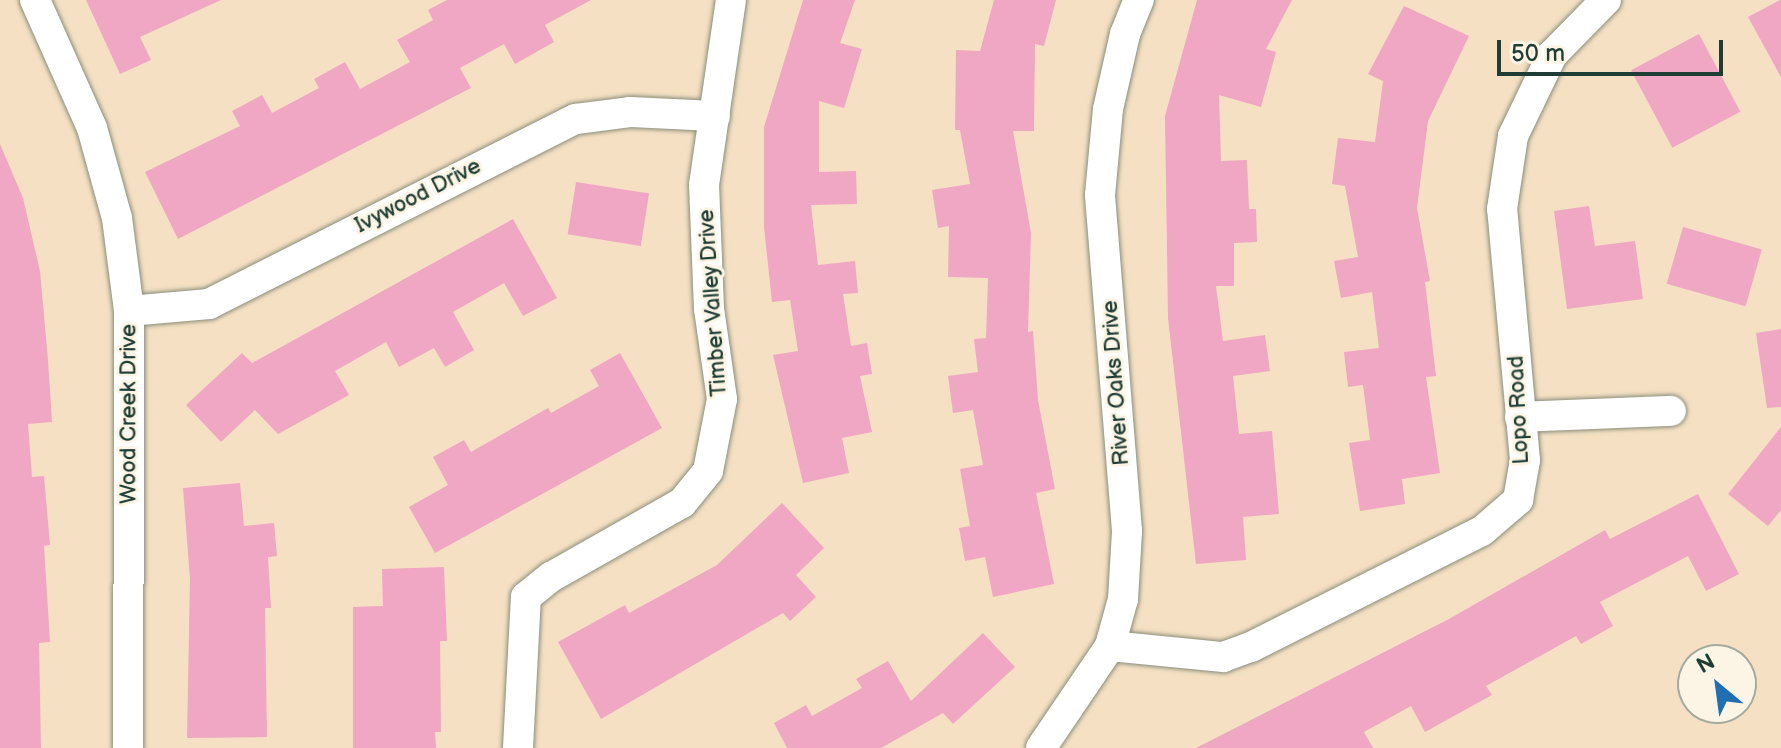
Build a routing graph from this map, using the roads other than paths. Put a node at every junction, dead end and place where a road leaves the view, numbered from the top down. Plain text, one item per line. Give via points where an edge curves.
1 (35, 0) edge
2 (731, 0) edge
3 (1139, 0) edge
4 (1606, 0) edge
5 (715, 116) junction
6 (129, 311) junction
7 (1671, 411) dead end
8 (1520, 417) junction
9 (1110, 646) junction
10 (128, 748) edge
11 (518, 748) edge
12 (1041, 748) edge

1 - 6 street, Wood Creek Drive via 92,128 117,218
2 - 5 street, Timber Valley Drive
3 - 9 street, River Oaks Drive via 1125,34 1108,109 1100,195 1127,531 1123,599
4 - 8 street, Lopo Road via 1552,55 1513,136 1502,209
5 - 6 street, Ivywood Drive via 630,112 576,119 209,304
5 - 11 street, Timber Valley Drive via 704,185 709,309 722,399 708,471 682,503 551,577 526,597
6 - 10 street, Wood Creek Drive
7 - 8 street
8 - 9 street, Lopo Road via 1525,460 1518,500 1482,531 1223,657
9 - 12 street, River Oaks Drive

